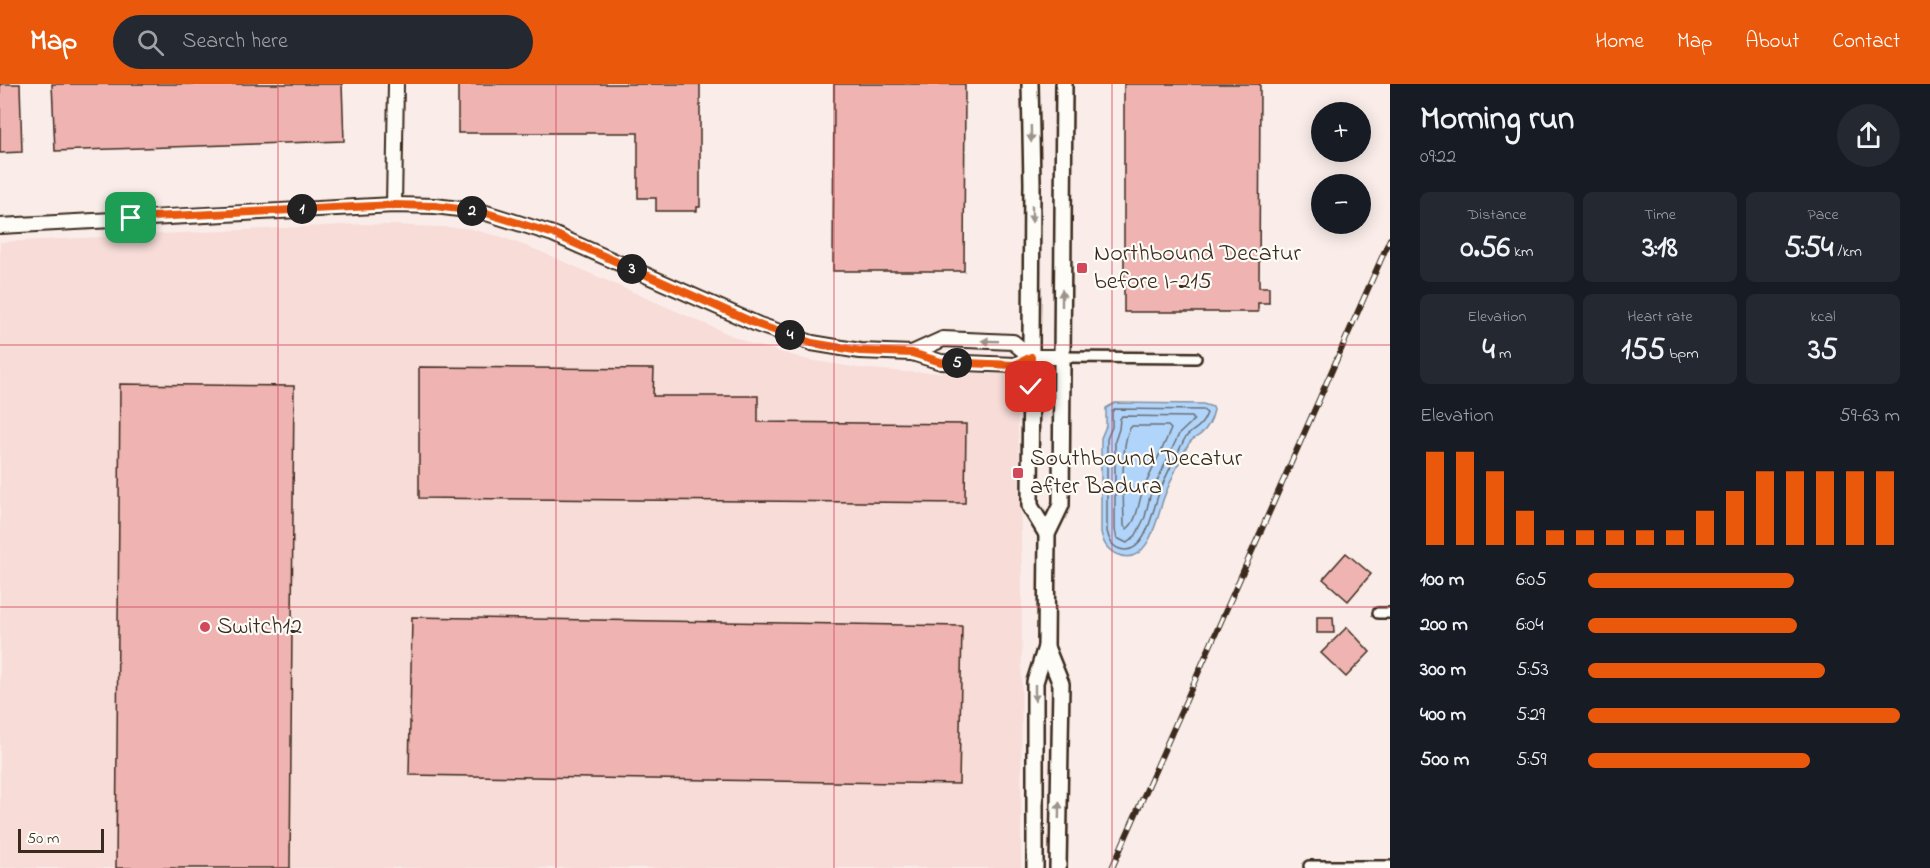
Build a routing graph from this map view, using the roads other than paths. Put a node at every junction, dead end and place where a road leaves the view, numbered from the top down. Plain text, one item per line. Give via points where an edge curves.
1 (396, 84) edge
2 (1030, 84) edge
3 (1064, 84) edge
4 (394, 205) junction
5 (0, 226) edge
6 (912, 353) junction
7 (1031, 357) junction
8 (1062, 357) junction
9 (1196, 358) dead end
10 (1047, 534) junction
11 (1378, 614) dead end
12 (1390, 614) edge
13 (1046, 647) junction
14 (1309, 866) dead end
15 (1390, 866) edge
16 (1035, 868) edge
17 (1058, 868) edge

1 - 4 main road
2 -> 7 main road
8 -> 3 main road
4 - 5 main road
4 - 6 main road via 483,212 554,234 759,325 812,343 860,351
6 - 7 main road via 941,362 1015,365
7 -> 6 main road via 1013,342 943,339
7 - 8 main road
7 - 10 main road via 1030,506
8 - 9 street
8 - 10 main road via 1060,505
10 - 13 main road
11 - 12 street
13 -> 16 main road via 1035,682
17 -> 13 main road via 1061,684
14 - 15 street

